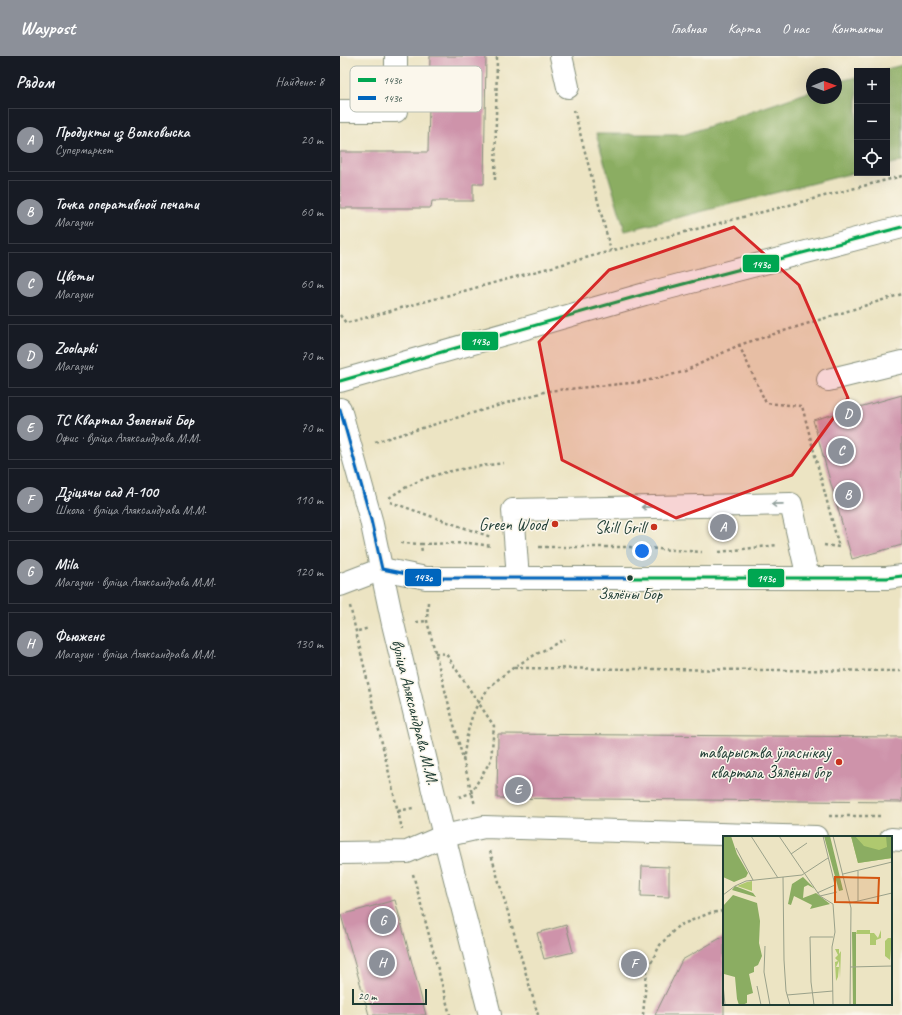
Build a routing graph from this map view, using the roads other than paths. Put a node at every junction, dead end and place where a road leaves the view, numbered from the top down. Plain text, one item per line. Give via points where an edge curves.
1 (561, 56) edge
2 (568, 87) road end
3 (902, 227) edge
4 (902, 362) edge
5 (828, 380) dead end
6 (340, 381) edge
7 (340, 409) edge
8 (382, 569) junction
9 (902, 576) edge
10 (518, 578) junction
11 (808, 578) junction
12 (342, 585) edge
13 (444, 836) junction
14 (783, 836) edge
15 (892, 839) edge
16 (902, 840) edge
17 (340, 853) edge
18 (490, 1015) edge

1 - 2 street
3 - 6 street via 645,294
4 - 5 street
7 - 8 street, вуліца Аляксандрава М.М.
8 - 10 street via 426,578
8 - 12 street
8 - 13 street, вуліца Аляксандрава М.М.
9 - 11 street
10 - 11 street
11 -> 10 street via 791,504 513,510
13 - 14 street via 484,827
13 - 17 street via 407,852
13 - 18 street, вуліца Аляксандрава М.М.
15 - 16 street

